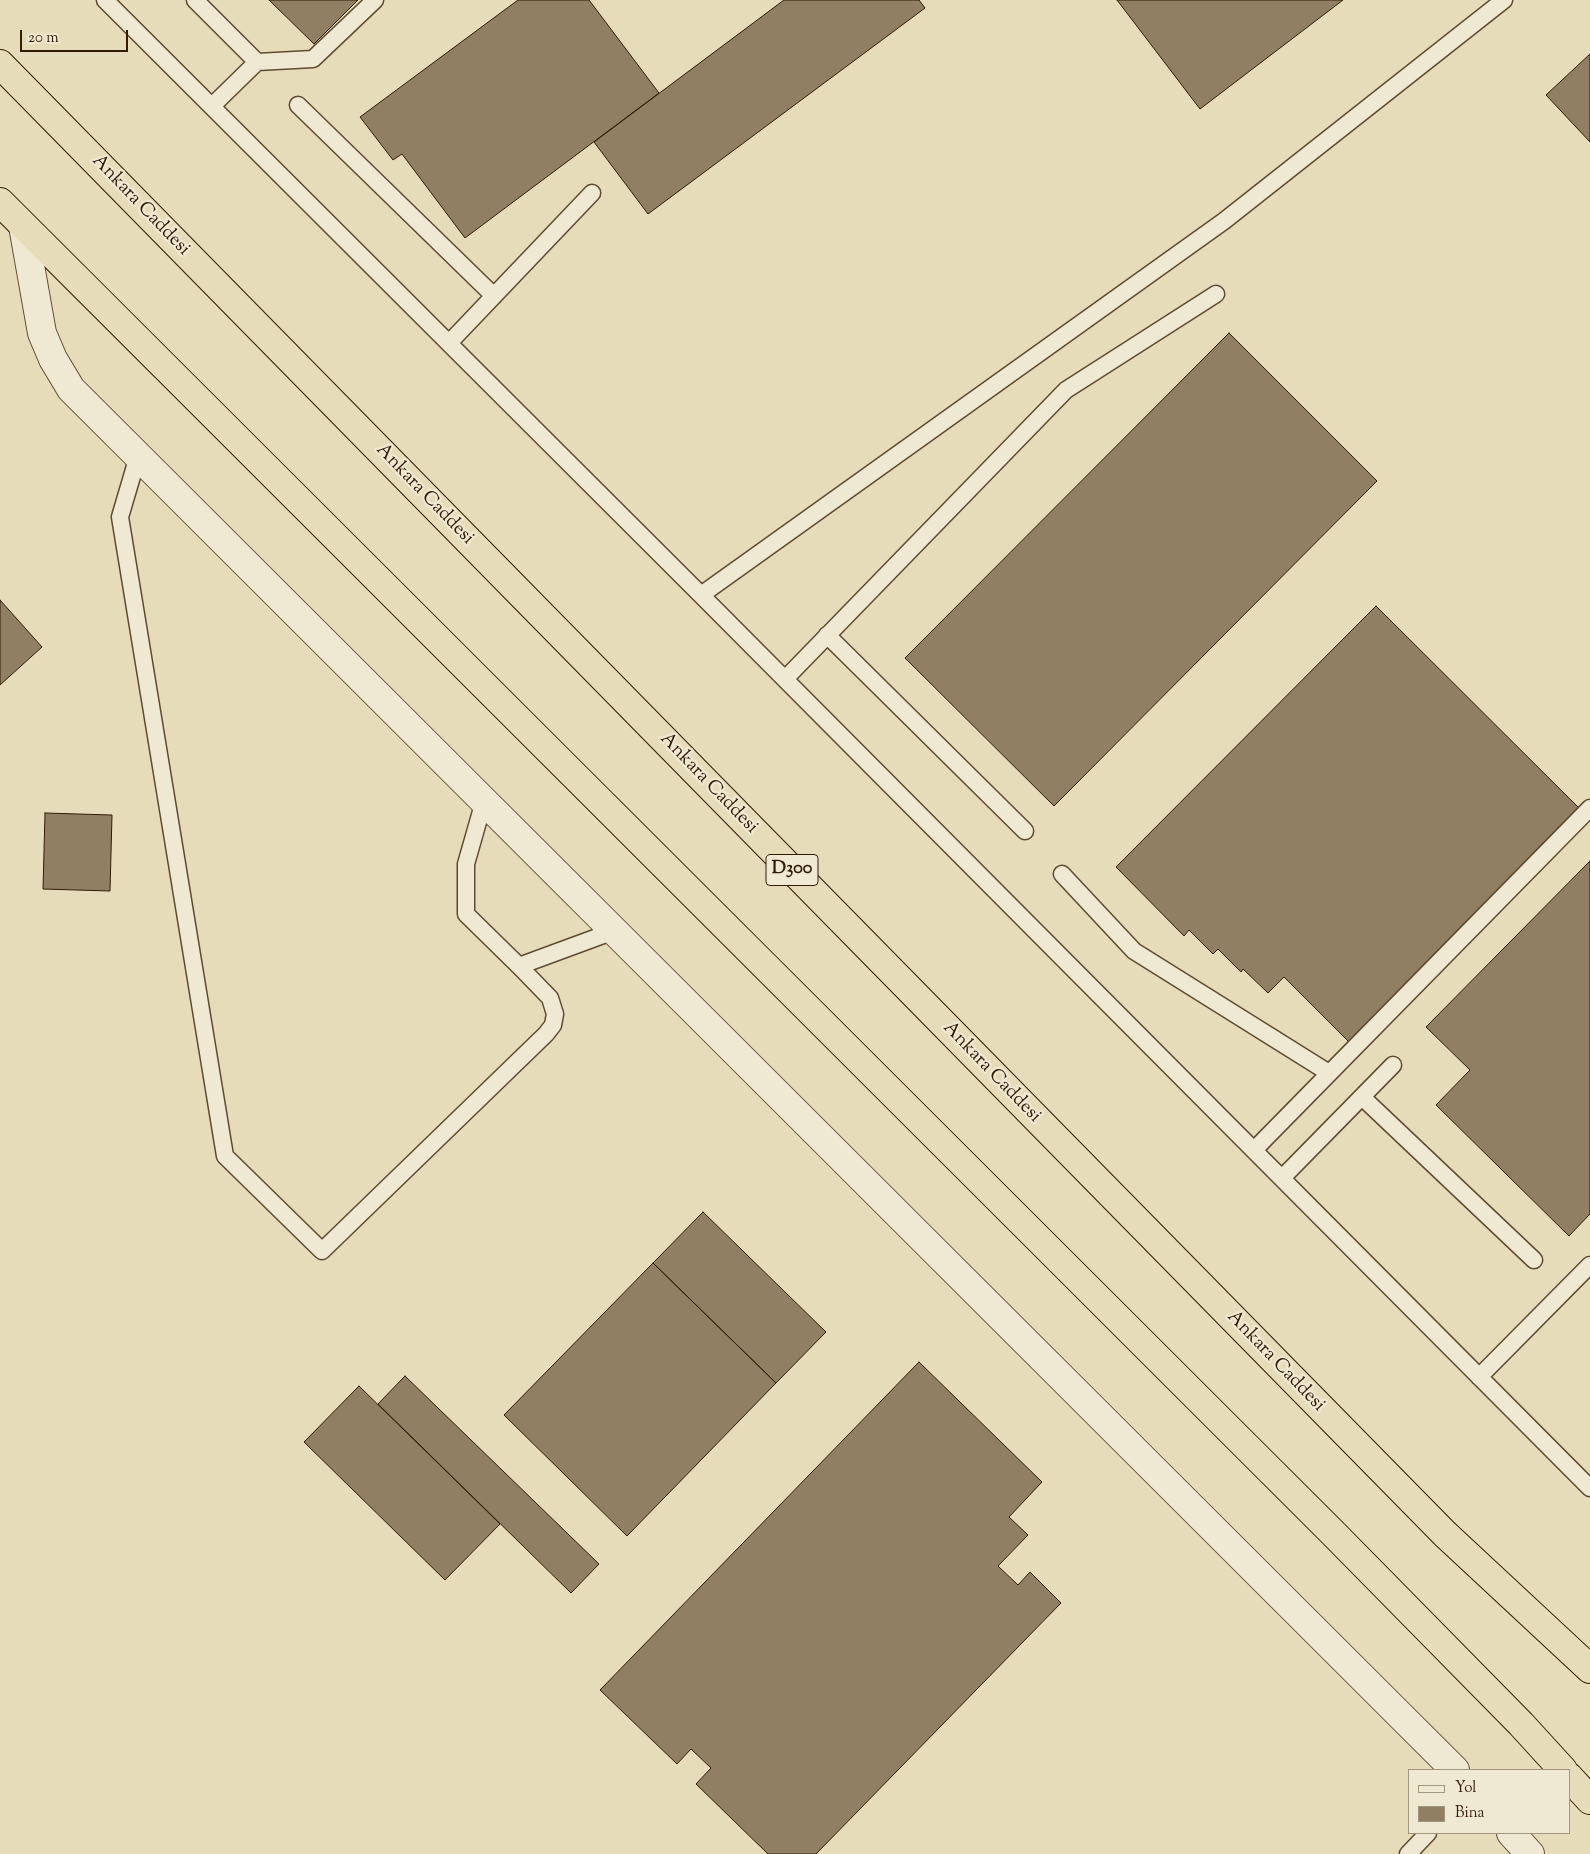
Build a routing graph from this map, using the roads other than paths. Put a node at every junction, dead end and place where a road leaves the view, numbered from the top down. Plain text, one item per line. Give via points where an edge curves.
1 (105, 0) edge
2 (195, 0) edge
3 (374, 0) edge
4 (1504, 0) edge
5 (257, 62) junction
6 (0, 64) edge
7 (298, 105) dead end
8 (212, 106) junction
9 (592, 193) dead end
10 (0, 202) edge
11 (23, 226) junction
12 (1216, 294) dead end
13 (494, 296) junction
14 (449, 343) junction
15 (138, 456) junction
16 (701, 595) junction
17 (827, 635) junction
18 (785, 679) junction
19 (484, 801) junction
20 (1590, 808) edge
21 (1025, 831) dead end
22 (1062, 874) dead end
23 (614, 931) junction
24 (519, 966) junction
25 (1393, 1065) dead end
26 (1329, 1073) junction
27 (1362, 1097) junction
28 (1254, 1150) junction
29 (1282, 1178) junction
30 (1534, 1260) dead end
31 (1590, 1265) edge
32 (1479, 1377) junction
33 (1590, 1488) edge
34 (1590, 1669) edge
35 (1454, 1769) edge
36 (1562, 1769) edge
37 (1570, 1778) edge
38 (1590, 1800) edge
39 (1427, 1834) edge
40 (1512, 1834) edge
41 (1408, 1854) edge
42 (1530, 1854) edge

1 - 8 lane
2 - 5 lane
3 - 5 lane via 313,59
4 - 16 lane via 1224,221
5 - 8 lane
6 - 34 highway, Ankara Caddesi / D300 via 1444,1534
7 - 13 lane
8 - 14 lane
9 - 13 lane
10 - 11 highway
11 - 15 street via 42,333 53,359 71,389
11 - 36 highway via 1334,1534 1522,1724
12 - 17 lane via 1066,390
13 - 14 lane
14 - 16 lane
15 - 19 street
15 - 24 lane via 120,517 225,1156 322,1251 553,1024 555,1014 550,998
16 - 18 lane
17 - 18 lane
17 - 21 lane
18 - 28 lane
19 - 23 street
19 - 24 lane via 466,864 466,914
20 - 26 lane
22 - 26 lane via 1134,951
23 - 24 lane
23 - 35 street
25 - 27 lane
26 - 28 lane
27 - 29 lane
27 - 30 lane
28 - 29 lane
29 - 32 lane
31 - 32 lane
32 - 33 lane
37 - 38 highway
39 - 41 lane
40 - 42 street

